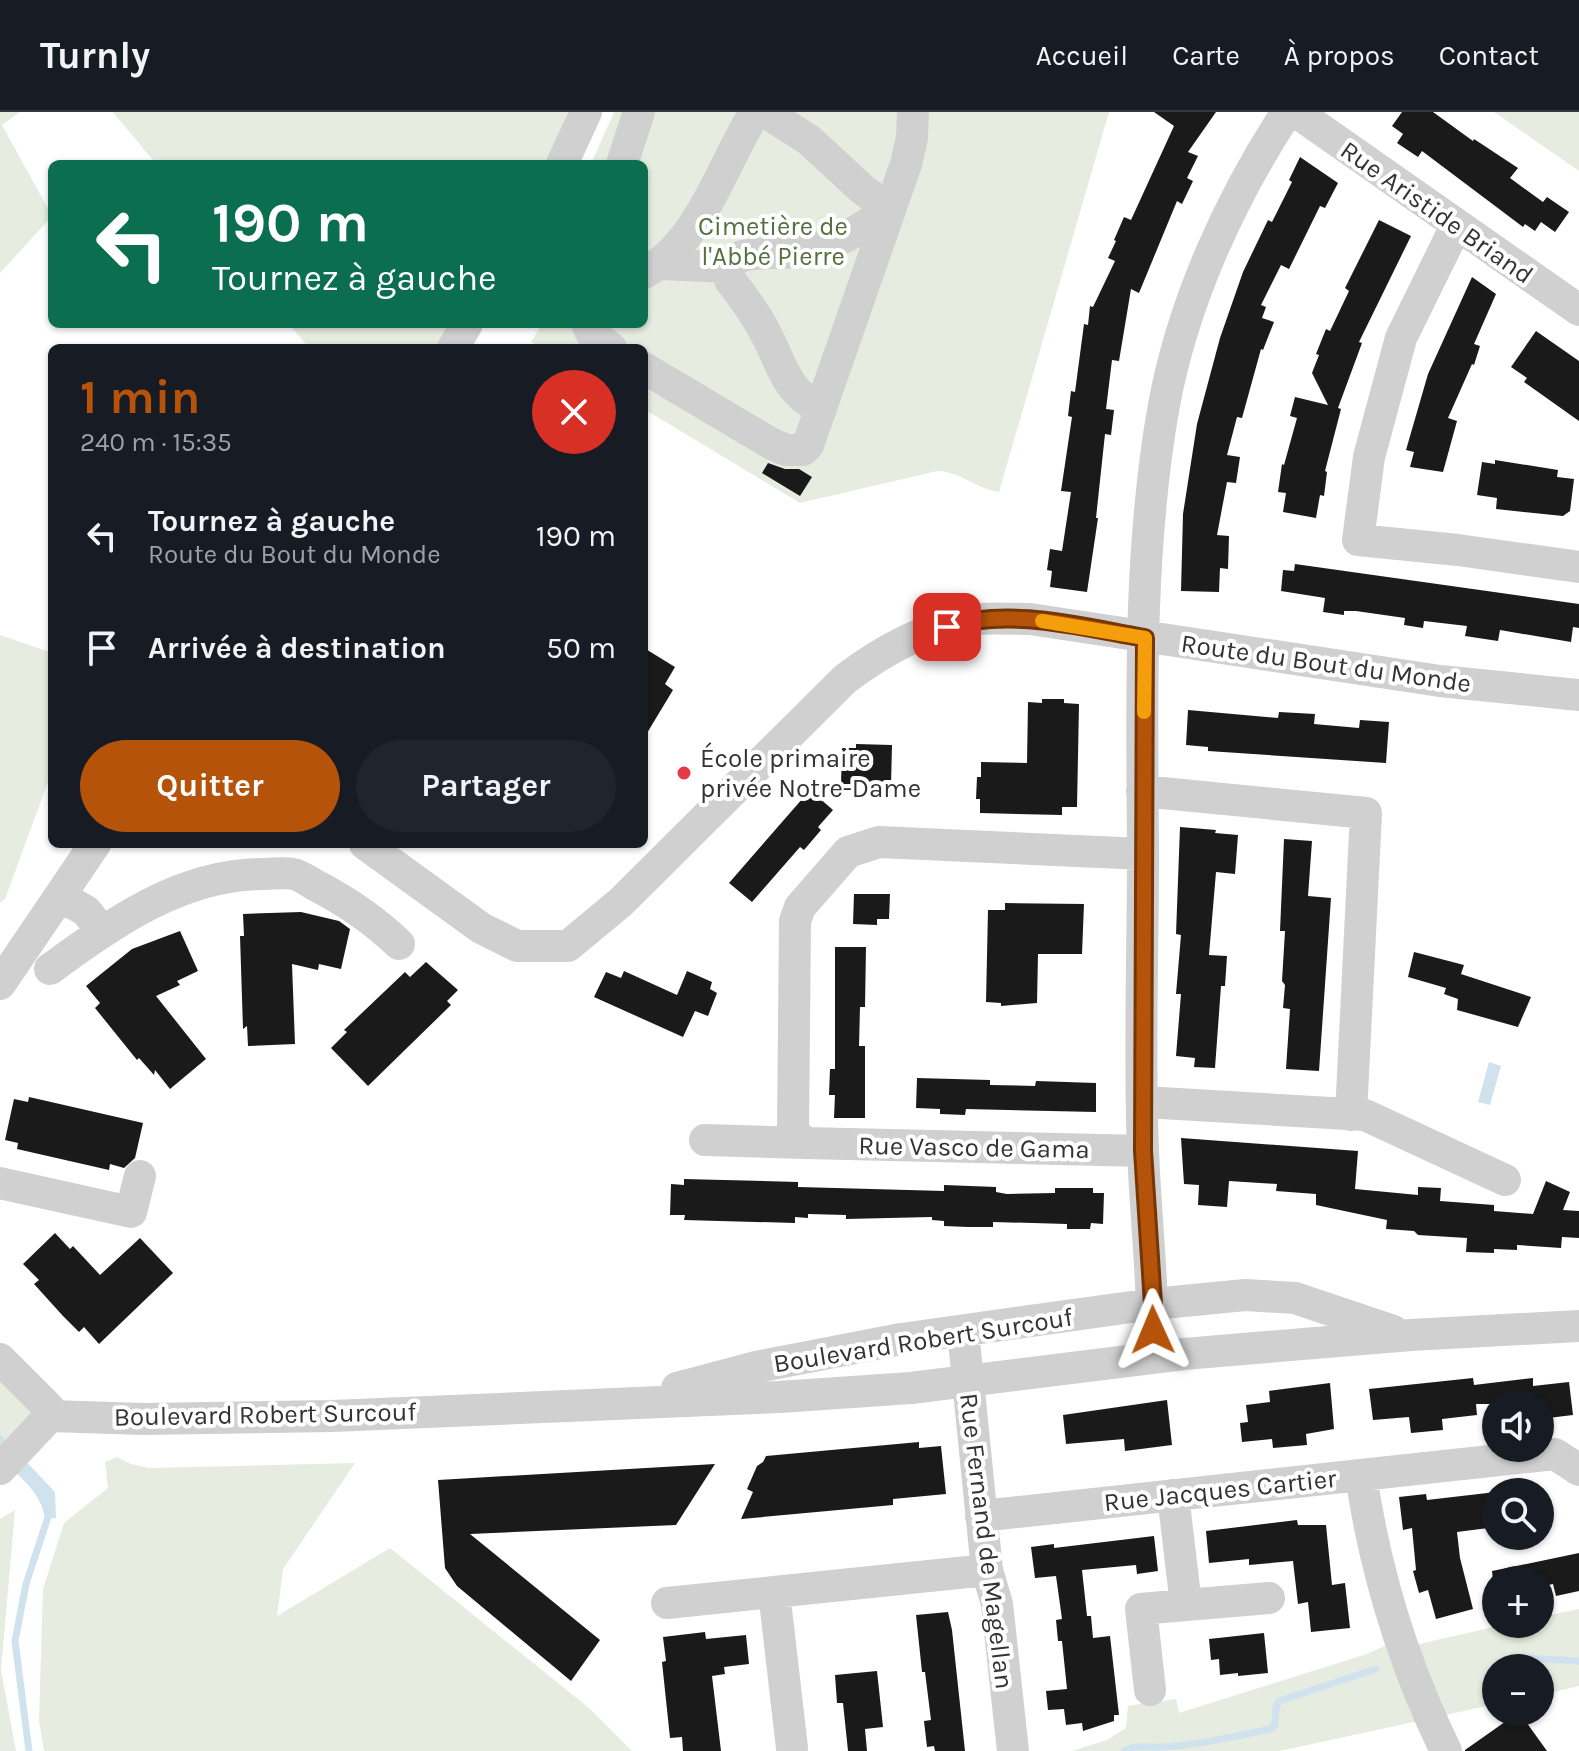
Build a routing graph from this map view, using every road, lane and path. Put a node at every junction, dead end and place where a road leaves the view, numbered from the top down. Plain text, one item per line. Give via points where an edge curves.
1 (586, 112) edge
2 (639, 112) edge
3 (755, 112) edge
4 (765, 112) edge
5 (913, 112) edge
6 (1287, 112) edge
7 (1296, 112) edge
8 (564, 160) edge
9 (623, 160) edge
10 (889, 209) junction
11 (1456, 226) junction
12 (729, 267) junction
13 (653, 269) edge
14 (1579, 310) edge
15 (589, 328) edge
16 (606, 344) edge
17 (648, 370) edge
18 (821, 409) junction
19 (1579, 567) edge
20 (1145, 638) junction
21 (1579, 695) edge
22 (1142, 791) junction
23 (92, 848) edge
24 (371, 848) edge
25 (1143, 854) junction
26 (60, 896) junction
27 (102, 931) junction
28 (399, 944) dead end
29 (50, 969) dead end
30 (0, 984) edge
31 (1144, 1102) junction
32 (1351, 1115) junction
33 (705, 1140) dead end
34 (805, 1143) junction
35 (1143, 1151) junction
36 (140, 1176) dead end
37 (1505, 1180) dead end
38 (0, 1183) edge
39 (1153, 1304) junction
40 (1579, 1326) edge
41 (963, 1331) junction
42 (1411, 1335) junction
43 (1152, 1357) junction
44 (0, 1359) edge
45 (966, 1382) junction
46 (624, 1402) junction
47 (42, 1425) junction
48 (0, 1469) edge
49 (1579, 1470) edge
50 (1361, 1475) junction
51 (1173, 1495) junction
52 (981, 1516) junction
53 (987, 1570) junction
54 (774, 1592) junction
55 (1269, 1598) dead end
56 (667, 1603) dead end
57 (1186, 1605) junction
58 (1150, 1690) dead end
59 (792, 1748) dead end
60 (1013, 1751) edge
61 (1446, 1751) edge

1 - 8 street
2 - 9 street
3 - 13 street via 711,198
4 - 10 street via 809,140
5 - 10 street via 906,164
6 - 20 street via 1227,215 1186,322 1164,402 1149,500
7 - 11 street, Rue Aristide Briand
10 - 12 street via 831,243 791,253 742,256
10 - 18 street
11 - 14 street, Rue Aristide Briand
11 - 19 street via 1401,338 1369,457 1358,540
12 - 13 street
12 - 18 street via 730,280 766,335 787,380
15 - 16 street
17 - 18 street via 786,450 808,445
20 - 21 street, Route du Bout du Monde via 1440,681
20 - 22 street
20 - 24 street, Route du Bout du Monde via 1030,619 968,620 904,640 845,679 621,902 568,946 517,946 481,928
22 - 25 street
22 - 32 street via 1366,813
23 - 26 street
25 - 31 street
25 - 34 street via 879,842 848,852 800,907 795,921 793,1131
26 - 27 street via 86,911
26 - 30 street
27 - 28 street via 148,903 197,884 248,874 295,874 375,921
27 - 29 street
31 - 32 street
31 - 35 street
32 - 37 street via 1365,1115
33 - 34 street, Rue Vasco de Gama
34 - 35 street, Rue Vasco de Gama
35 - 39 street
36 - 38 street via 131,1212
39 - 41 street, Boulevard Robert Surcouf
39 - 42 street, Boulevard Robert Surcouf via 1245,1295 1295,1298
39 - 43 street
40 - 42 street, Boulevard Robert Surcouf
41 - 45 street, Rue Fernand de Magellan
41 - 46 street, Boulevard Robert Surcouf via 756,1367
42 - 43 street, Boulevard Robert Surcouf
43 - 45 street, Boulevard Robert Surcouf
44 - 47 street via 49,1408
45 - 46 street, Boulevard Robert Surcouf
45 - 52 street, Rue Fernand de Magellan
46 - 47 street, Boulevard Robert Surcouf
47 - 48 street
49 - 50 street via 1555,1454
50 - 51 street, Rue Jacques Cartier
50 - 61 street, Rue Jacques Cartier via 1379,1574
51 - 52 street, Rue Jacques Cartier
51 - 57 street
52 - 53 street, Rue Fernand de Magellan
53 - 54 street
53 - 60 street, Rue Fernand de Magellan via 997,1604
54 - 56 street
54 - 59 street
55 - 57 street
57 - 58 street via 1141,1609

